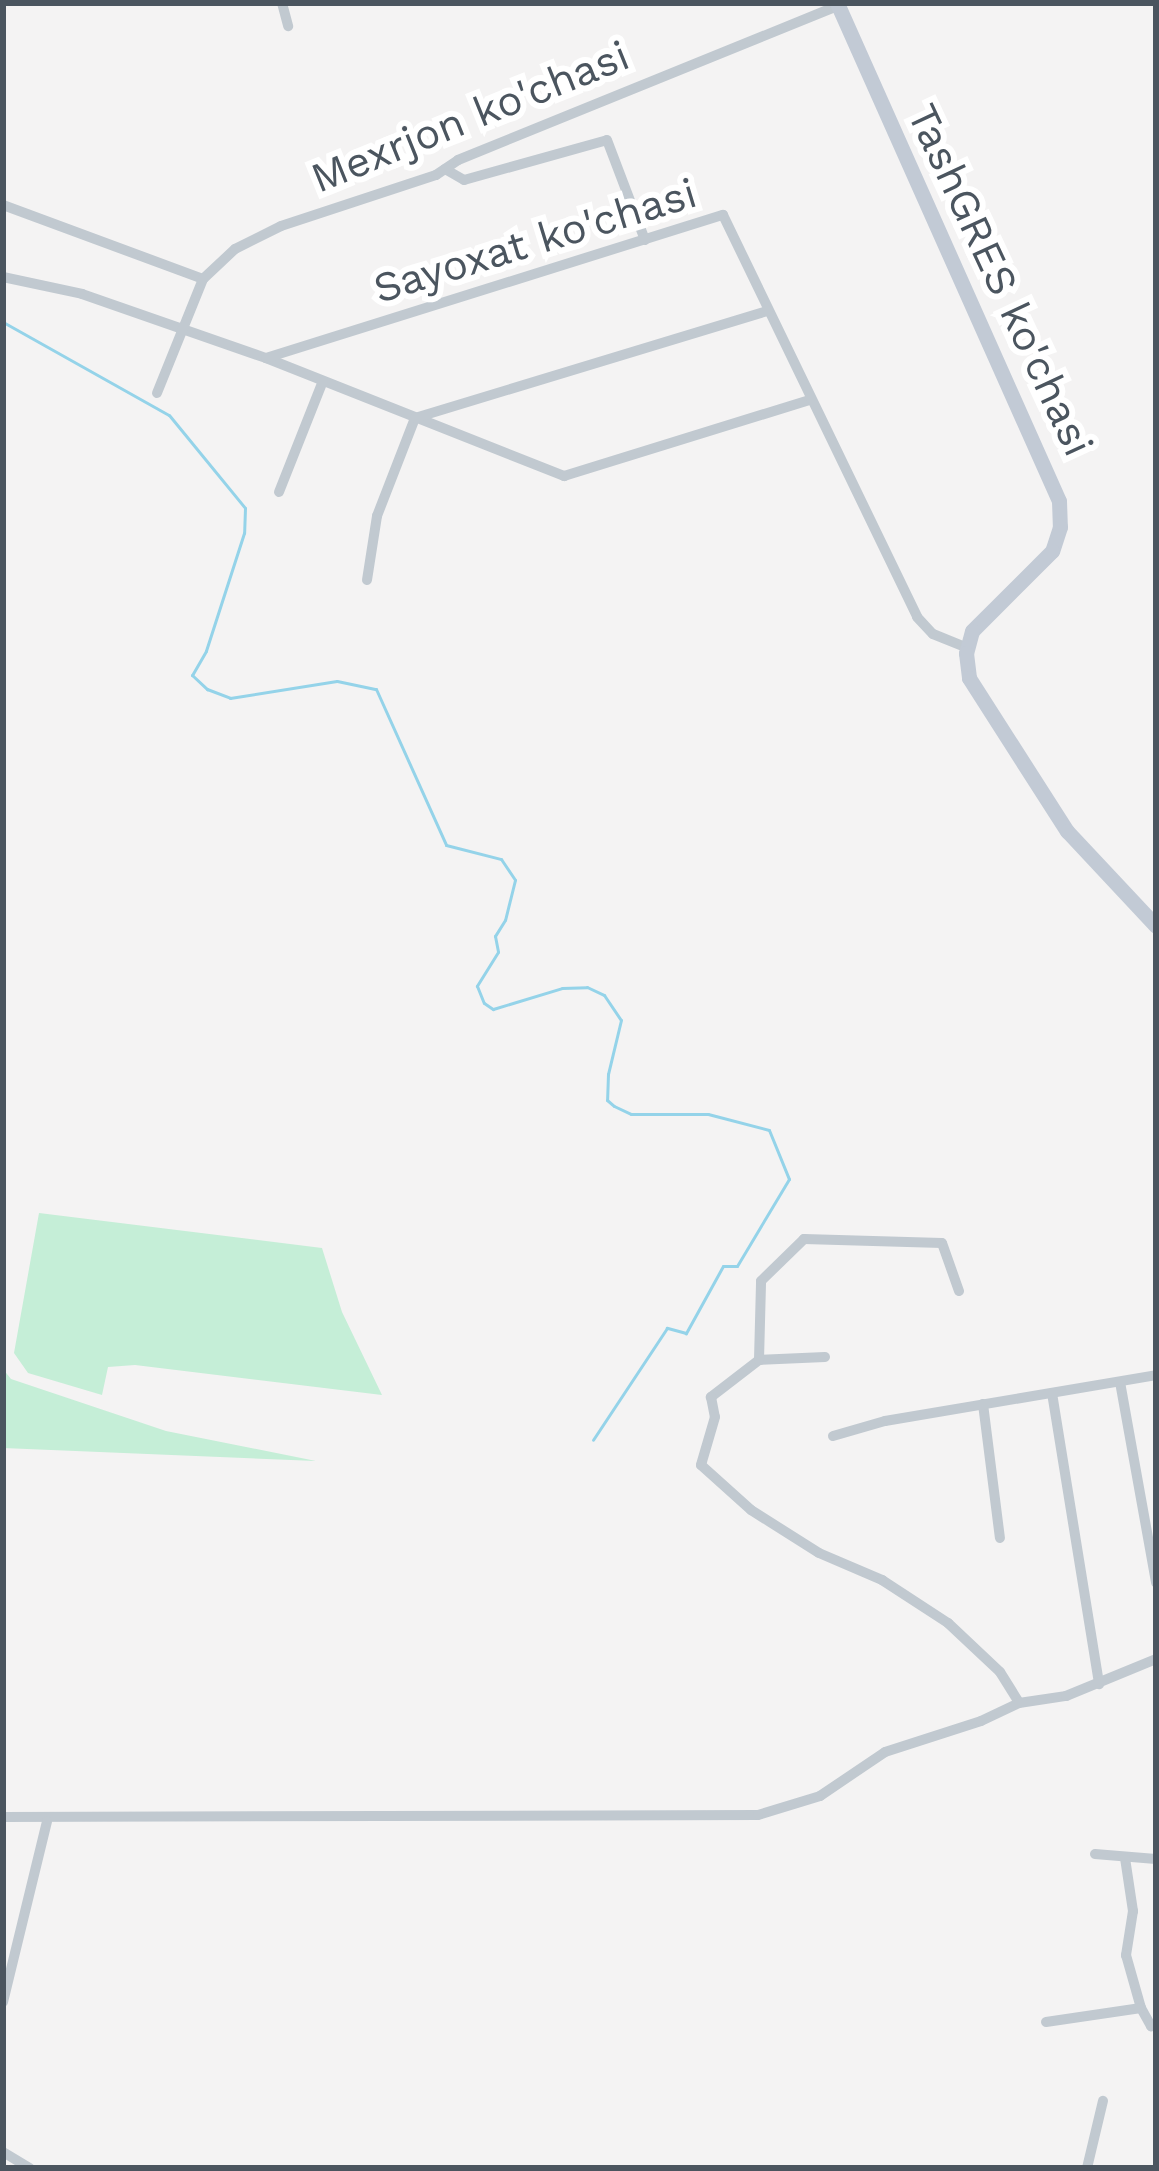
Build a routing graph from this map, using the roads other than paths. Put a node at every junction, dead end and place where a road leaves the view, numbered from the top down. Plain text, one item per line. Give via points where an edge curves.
1 (282, 3) edge
2 (837, 4) edge
3 (288, 26) dead end
4 (445, 169) junction
5 (3, 205) edge
6 (645, 239) junction
7 (3, 277) edge
8 (203, 279) junction
9 (768, 311) junction
10 (181, 329) junction
11 (266, 358) junction
12 (323, 381) junction
13 (157, 393) dead end
14 (810, 400) junction
15 (415, 418) junction
16 (279, 492) dead end
17 (367, 580) dead end
18 (967, 647) junction
19 (1156, 926) edge
20 (958, 1291) dead end
21 (825, 1357) dead end
22 (759, 1360) junction
23 (1156, 1376) edge
24 (1120, 1382) junction
25 (1052, 1393) junction
26 (983, 1404) junction
27 (833, 1436) dead end
28 (1000, 1538) dead end
29 (1156, 1583) edge
30 (1156, 1659) edge
31 (1099, 1684) junction
32 (1019, 1703) junction
33 (3, 1817) edge
34 (47, 1821) junction
35 (1096, 1854) dead end
36 (1125, 1858) junction
37 (1156, 1859) edge
38 (3, 2002) edge
39 (1141, 2008) junction
40 (1046, 2022) dead end
41 (1154, 2029) edge
42 (1103, 2101) dead end
43 (3, 2152) edge
44 (30, 2168) edge
45 (1087, 2168) edge

1 - 3 street
2 - 4 street, Mexrjon ko'chasi
2 - 18 main road, TashGRES ko'chasi via 1059,501 1052,551 981,617
4 - 6 street via 464,180 607,140
4 - 8 street, Mexrjon ko'chasi via 281,226 235,250
5 - 8 street
6 - 9 street, Sayoxat ko'chasi via 722,215
6 - 11 street, Sayoxat ko'chasi
7 - 10 street
8 - 10 street, Mexrjon ko'chasi
9 - 14 street, Sayoxat ko'chasi
9 - 15 street
10 - 11 street
10 - 13 street, Mexrjon ko'chasi
11 - 12 street
12 - 15 street
12 - 16 street
14 - 15 street via 564,476
14 - 18 street, Sayoxat ko'chasi via 917,616 933,634
15 - 17 street via 376,516
18 - 19 main road via 972,684 1038,790
20 - 22 street via 941,1243 804,1239 761,1281
21 - 22 street
22 - 32 street via 711,1397 715,1417 701,1465 751,1510 948,1622 1000,1672
23 - 24 street
24 - 25 street
24 - 29 street
25 - 26 street
25 - 31 street
26 - 27 street
26 - 28 street
30 - 31 street
31 - 32 street
32 - 34 street via 885,1752 820,1796 758,1814
33 - 34 street
34 - 38 street
35 - 36 street
36 - 37 street
36 - 39 street via 1133,1910 1126,1955
39 - 40 street
39 - 41 street
42 - 45 street
43 - 44 street

